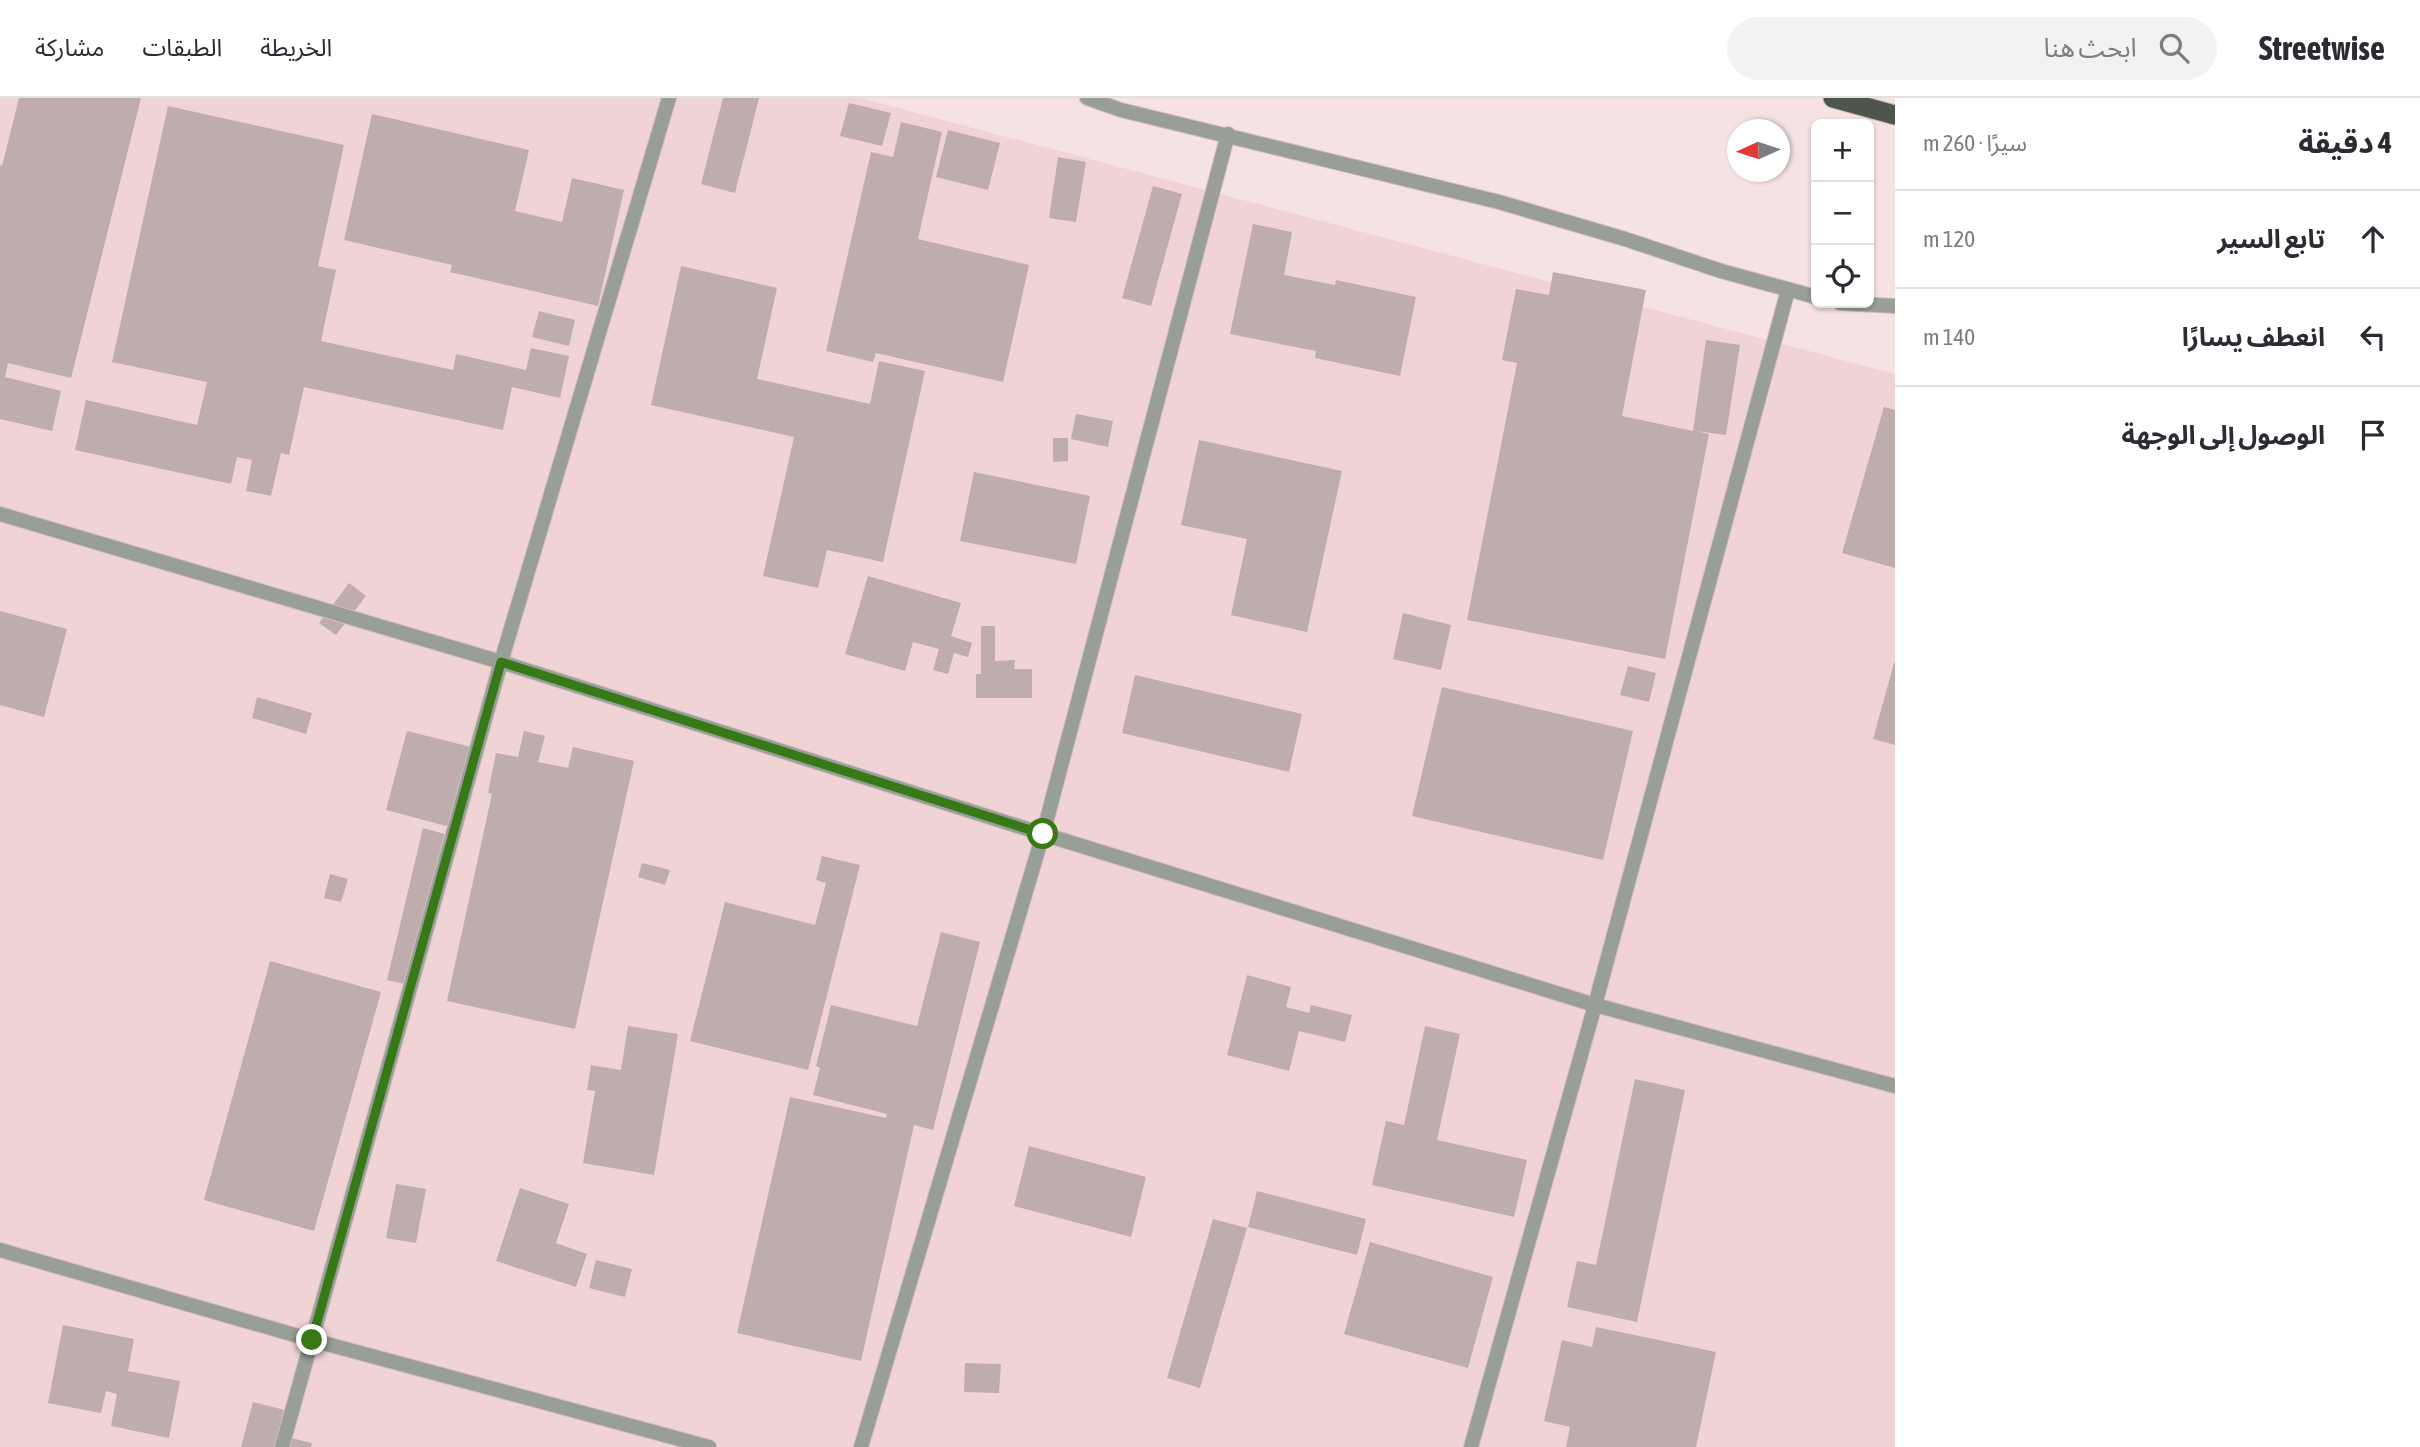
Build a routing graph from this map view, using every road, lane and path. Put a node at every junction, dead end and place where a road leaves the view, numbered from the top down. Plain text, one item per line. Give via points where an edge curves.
1 (669, 98) edge
2 (1087, 98) edge
3 (1841, 99) edge
4 (1895, 115) edge
5 (1228, 134) junction
6 (1788, 290) junction
7 (1811, 296) edge
8 (1874, 305) edge
9 (1895, 306) edge
10 (0, 514) edge
11 (501, 662) junction
12 (1043, 834) junction
13 (1595, 1005) junction
14 (1895, 1086) edge
15 (0, 1250) edge
16 (312, 1340) junction
17 (282, 1447) edge
18 (709, 1447) edge
19 (861, 1447) edge
20 (1471, 1447) edge

1 - 11 lane
2 - 5 lane
3 - 4 highway
5 - 6 lane via 1499,202
5 - 12 lane
6 - 7 lane
6 - 13 lane
8 - 9 lane
10 - 11 lane
11 - 12 lane
11 - 16 lane
12 - 13 lane
12 - 19 lane
13 - 14 lane
13 - 20 lane
15 - 16 lane
16 - 17 lane
16 - 18 lane

